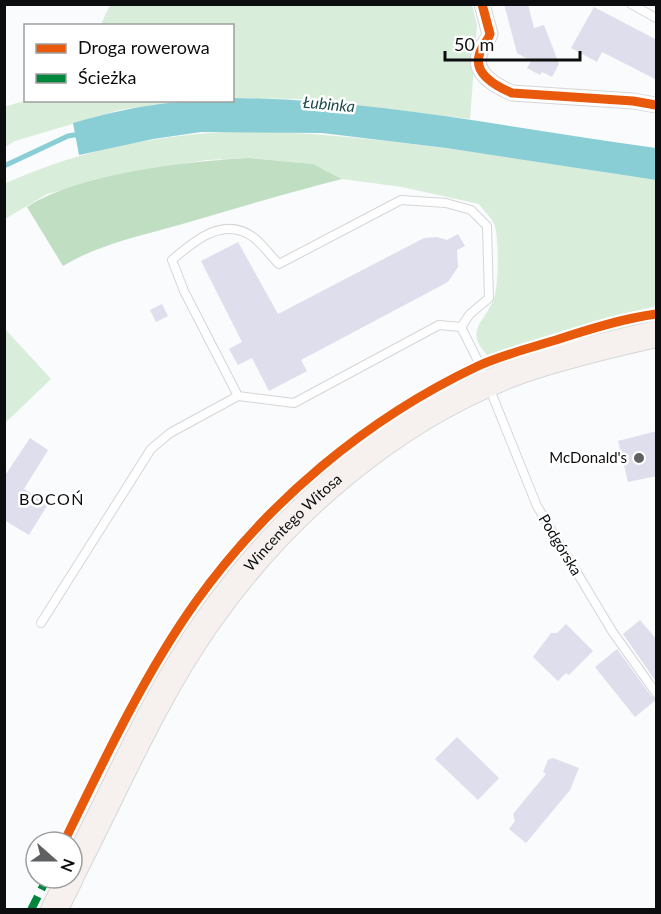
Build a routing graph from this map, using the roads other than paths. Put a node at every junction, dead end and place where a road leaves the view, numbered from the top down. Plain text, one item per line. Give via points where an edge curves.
1 (482, 4) edge
2 (631, 4) edge
3 (657, 18) edge
4 (657, 105) edge
5 (461, 327) junction
6 (657, 334) edge
7 (488, 384) junction
8 (238, 396) junction
9 (41, 623) dead end
10 (657, 693) edge
11 (84, 850) edge
12 (64, 890) edge
13 (54, 909) edge

1 - 4 street via 490,34 480,52 479,68 502,88 513,93
2 - 3 lane
5 - 7 lane, Podgórska
5 - 8 lane via 439,326 294,403
5 - 8 lane via 489,298 487,226 471,210 446,202 401,200 279,264 247,234 234,227 218,229 188,245 172,260
6 - 7 main road, Wincentego Witosa via 595,347
7 - 10 lane, Podgórska via 537,506 612,631
7 - 11 main road, Wincentego Witosa via 394,436 343,475 267,548 207,622 173,677
8 - 9 lane via 170,433 152,449
12 - 13 main road

